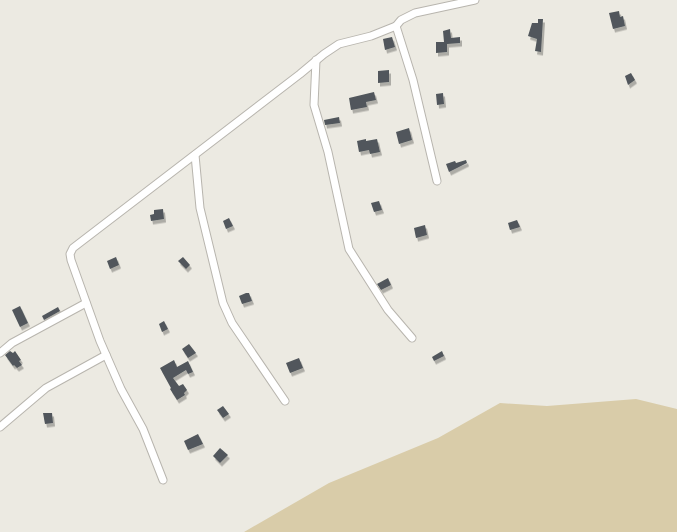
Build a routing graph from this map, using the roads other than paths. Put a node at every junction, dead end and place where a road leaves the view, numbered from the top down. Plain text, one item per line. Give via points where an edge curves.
1 (476, 0) edge
2 (396, 26) junction
3 (316, 60) junction
4 (195, 155) junction
5 (437, 180) dead end
6 (86, 304) junction
7 (412, 338) dead end
8 (0, 353) edge
9 (106, 355) junction
10 (285, 401) dead end
11 (0, 426) edge
12 (163, 480) dead end

1 - 2 street via 414,13
2 - 3 street via 371,36 339,44
2 - 5 street via 413,80
3 - 4 street
3 - 7 street via 314,105 328,152 349,249 388,310
4 - 6 street via 73,248 71,260
4 - 10 street via 200,208 223,303 232,323
6 - 8 street via 12,343
6 - 9 street
9 - 11 street via 46,388
9 - 12 street via 143,429

